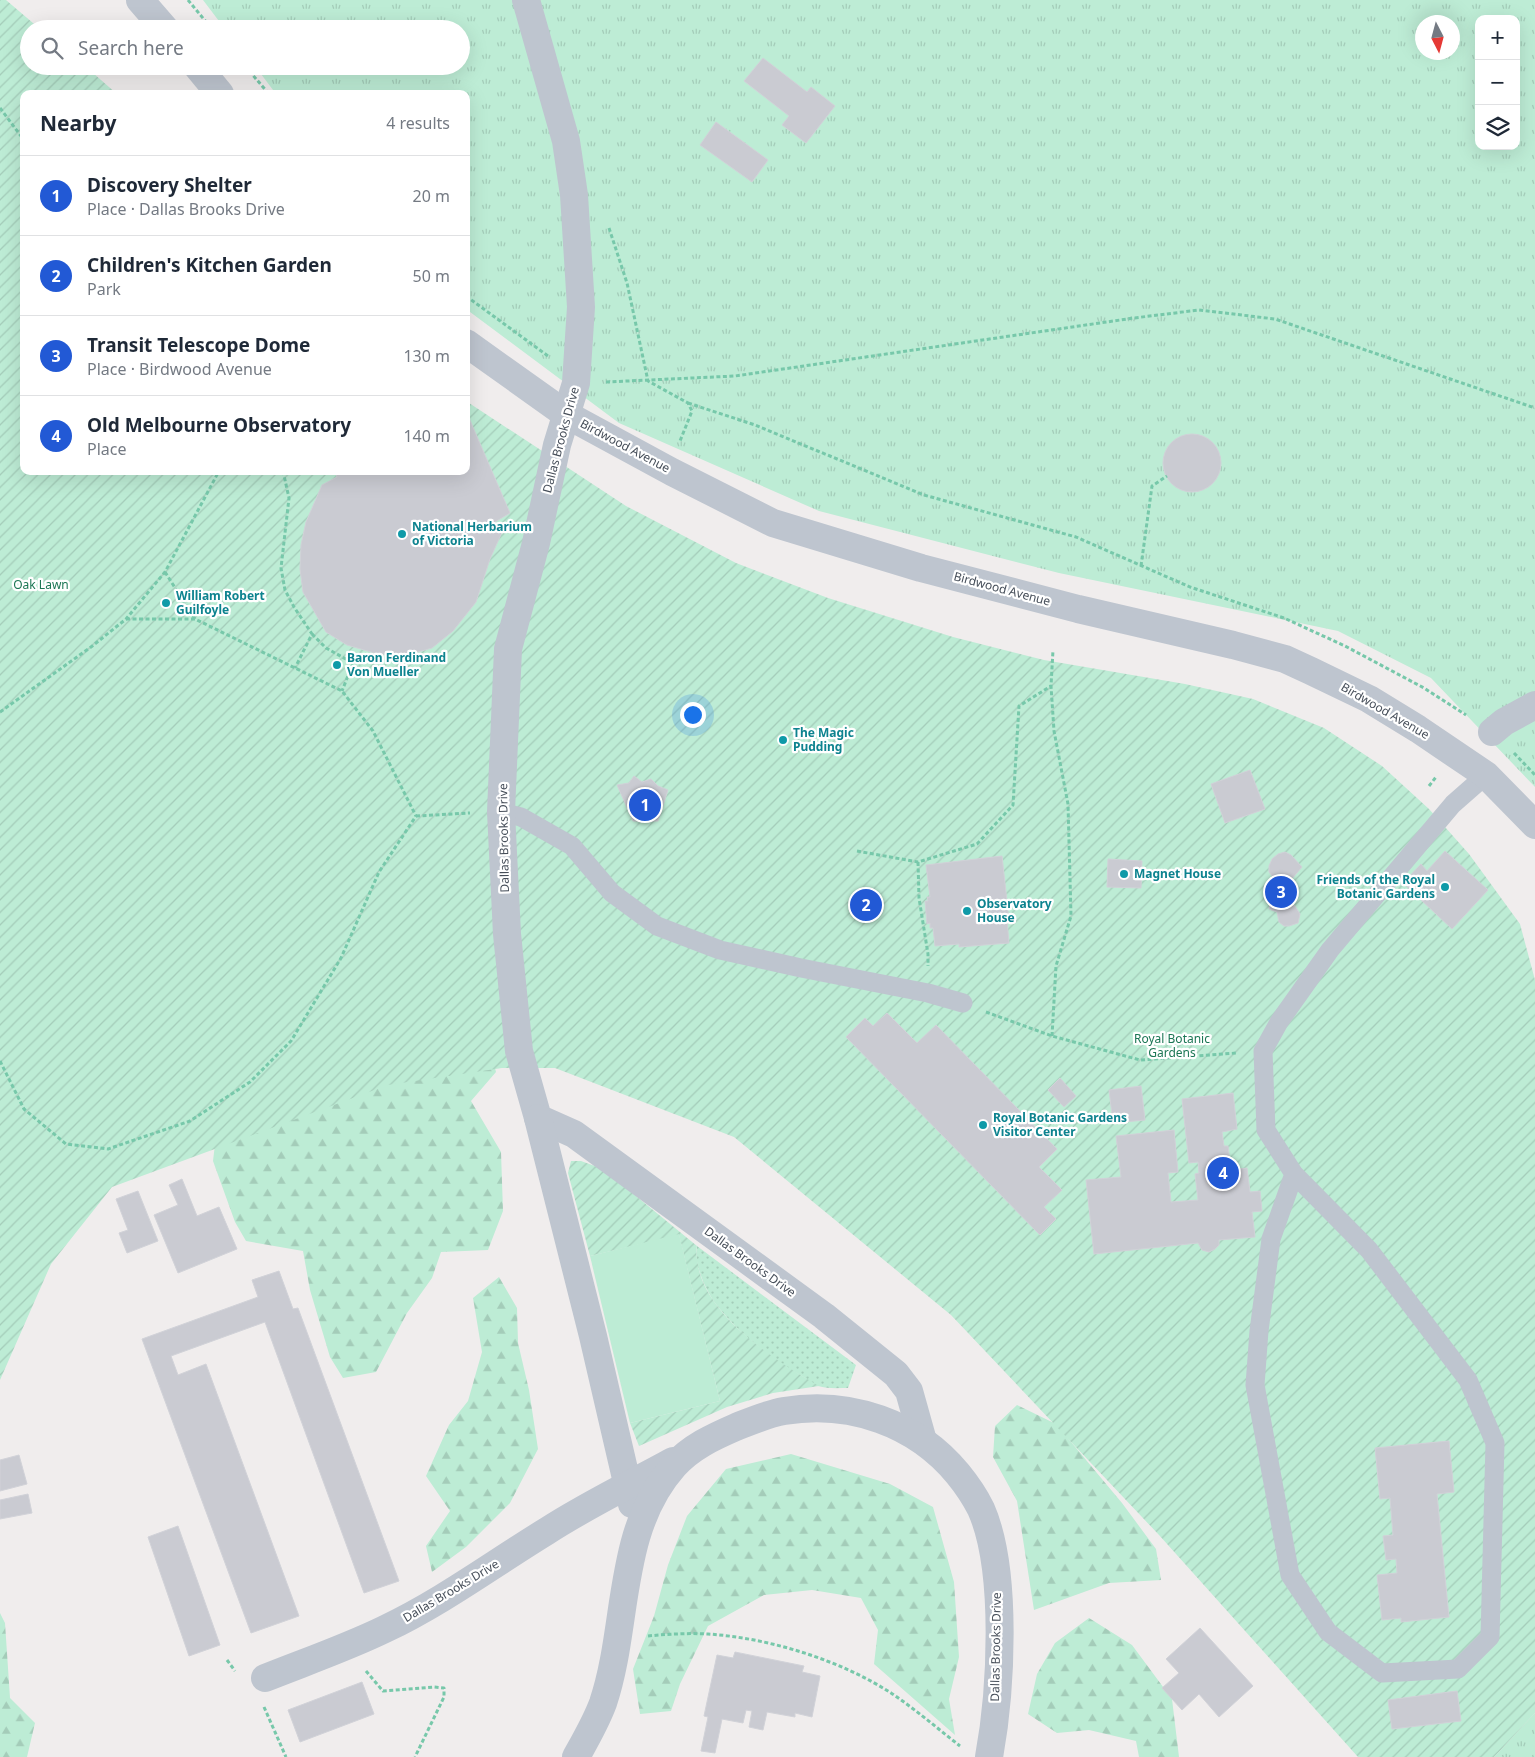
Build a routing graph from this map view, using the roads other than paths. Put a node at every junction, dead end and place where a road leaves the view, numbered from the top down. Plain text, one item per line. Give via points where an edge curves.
1 (140, 0) edge
2 (526, 0) edge
3 (157, 20) edge
4 (204, 75) edge
5 (217, 90) edge
6 (470, 346) edge
7 (567, 415) junction
8 (1535, 705) edge
9 (1492, 732) road end
10 (1486, 775) junction
11 (501, 812) junction
12 (1535, 825) edge
13 (963, 1003) road end
14 (538, 1118) junction
15 (1294, 1174) junction
16 (923, 1441) junction
17 (690, 1452) junction
18 (628, 1486) junction
19 (638, 1530) junction
20 (265, 1678) dead end
21 (977, 1754) edge
22 (576, 1757) edge

1 - 3 street
2 - 7 street, Dallas Brooks Drive via 566,141 574,195 581,306 576,383
4 - 5 street
6 - 7 street, Birdwood Avenue
7 - 10 street, Birdwood Avenue via 773,523 921,568 1285,659 1368,699
7 - 11 street, Dallas Brooks Drive via 508,648
8 - 9 street
10 - 12 street, Birdwood Avenue
10 - 15 lane via 1453,804 1330,950 1263,1051 1266,1130
11 - 13 lane via 521,816 572,846 612,893 657,926 720,950
11 - 14 street, Dallas Brooks Drive via 507,934 518,1038
14 - 16 street, Dallas Brooks Drive via 574,1134 824,1316 896,1374 909,1391
14 - 18 street, Dallas Brooks Drive
15 - 15 lane via 1271,1239 1255,1385 1290,1575 1328,1632 1382,1673 1458,1669 1490,1637 1495,1443 1468,1380 1369,1250
16 - 17 street, Dallas Brooks Drive via 869,1415 840,1410 796,1410 754,1420 716,1436
16 - 21 street, Dallas Brooks Drive via 950,1464 974,1495 992,1547 999,1621 996,1691
17 - 18 street, Dallas Brooks Drive
17 - 19 street, Dallas Brooks Drive via 664,1478
18 - 19 street, Dallas Brooks Drive
18 - 20 street, Dallas Brooks Drive via 548,1530 407,1618
19 - 22 street via 603,1703

